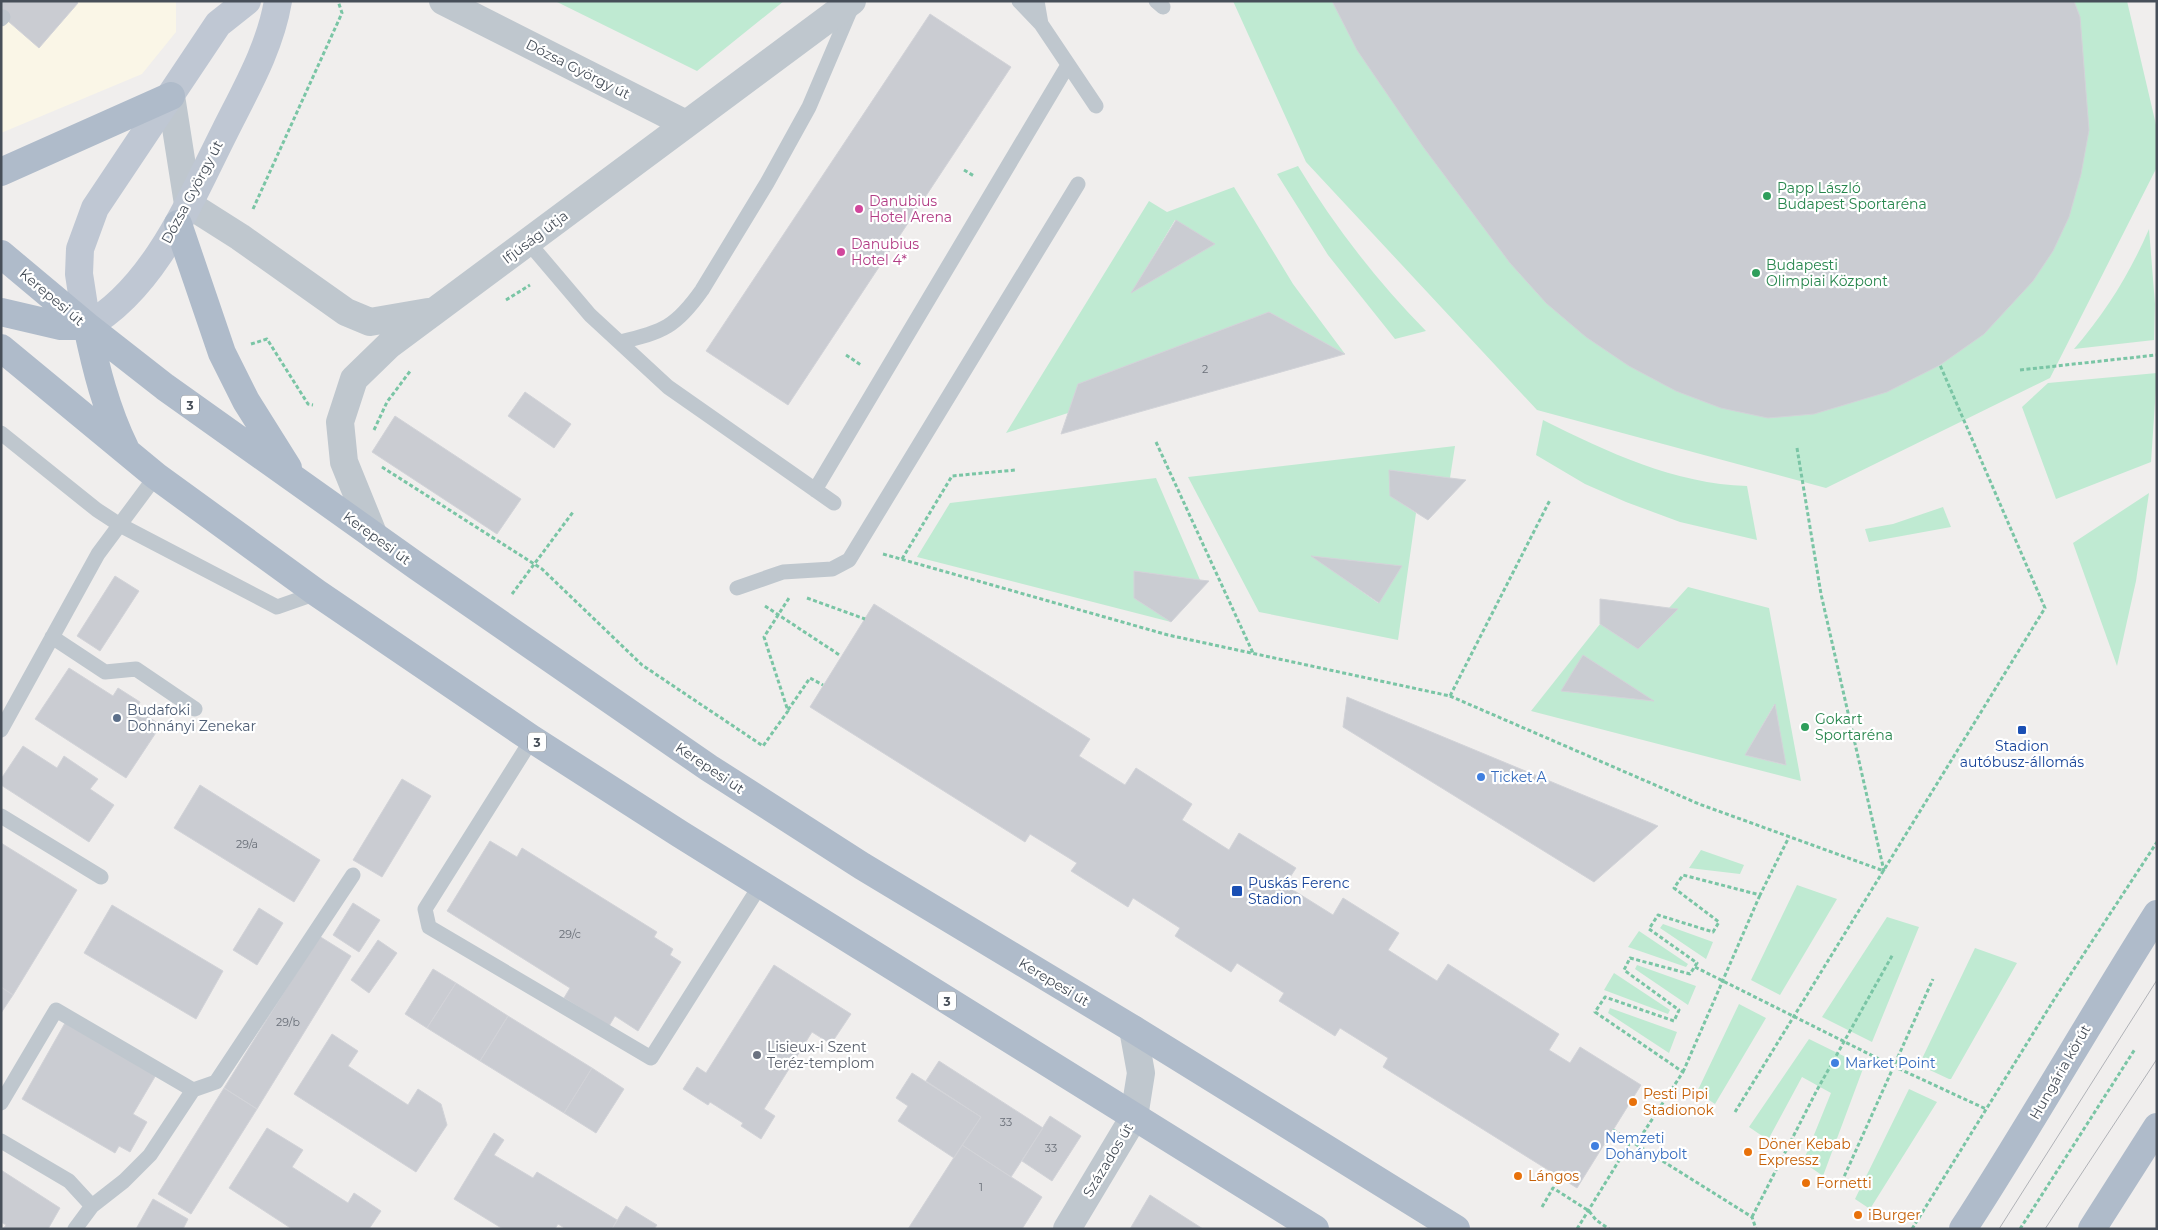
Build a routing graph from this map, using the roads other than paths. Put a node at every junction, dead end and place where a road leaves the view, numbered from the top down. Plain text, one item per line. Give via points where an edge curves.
1 (247, 1) edge
2 (278, 1) edge
3 (443, 1) edge
4 (853, 1) edge
5 (1019, 1) edge
6 (1038, 1) edge
7 (217, 13) edge
8 (1041, 24) junction
9 (1068, 65) junction
10 (170, 96) junction
11 (1096, 106) dead end
12 (686, 124) junction
13 (1, 172) edge
14 (1078, 184) dead end
15 (183, 214) junction
16 (528, 242) junction
17 (1, 254) edge
18 (434, 311) junction
19 (1, 312) edge
20 (87, 326) junction
21 (620, 342) junction
22 (1, 348) edge
23 (1, 433) edge
24 (128, 455) junction
25 (156, 476) junction
26 (296, 480) junction
27 (815, 490) junction
28 (834, 503) dead end
29 (120, 525) junction
30 (374, 536) junction
31 (737, 588) dead end
32 (318, 593) junction
33 (52, 637) junction
34 (195, 709) dead end
35 (1, 730) edge
36 (532, 739) junction
37 (1, 816) edge
38 (353, 875) dead end
39 (101, 877) dead end
40 (761, 884) junction
41 (2157, 914) edge
42 (1133, 1029) junction
43 (193, 1090) junction
44 (1, 1104) edge
45 (1134, 1117) junction
46 (2157, 1127) edge
47 (1, 1142) edge
48 (92, 1206) junction
49 (75, 1229) edge
50 (1067, 1229) edge
51 (1315, 1229) edge
52 (1456, 1229) edge
53 (1962, 1229) edge
54 (2092, 1229) edge

1 - 7 main road
2 - 15 main road, Dózsa György út via 268,41 255,71
3 - 12 street, Dózsa György út
4 - 12 street, Ifjúság útja
4 - 21 lane via 809,107 702,290 690,307 668,327 654,334
5 - 8 lane
6 - 8 lane
7 - 10 main road
8 - 9 lane
9 - 11 lane
9 - 27 lane
10 - 13 main road
10 - 15 street
10 - 20 main road via 95,208 85,230 79,274
12 - 16 street, Ifjúság útja
14 - 31 lane via 849,560 832,569 783,572
15 - 18 street via 240,237 346,312 370,322
15 - 20 main road, Dózsa György út via 134,286 111,310
15 - 26 main road via 222,352 246,400
16 - 18 street, Ifjúság útja
16 - 21 lane via 590,315
17 - 20 main road, Kerepesi út / 3
18 - 30 street, Ifjúság útja via 389,345 354,379 340,422 344,462
19 - 20 main road via 61,326
20 - 24 main road via 99,385
20 - 26 main road, Kerepesi út / 3 via 165,387
21 - 27 lane via 668,387
22 - 24 main road, 3
23 - 29 lane
24 - 25 main road, 3
25 - 29 lane
25 - 32 main road, 3
26 - 30 main road, Kerepesi út / 3
27 - 28 lane
29 - 32 lane via 277,607
29 - 33 lane via 98,554
30 - 42 main road, Kerepesi út / 3 via 709,768 862,866
32 - 36 main road, 3
33 - 34 lane via 105,672 136,669
33 - 35 lane
36 - 40 main road, 3
36 - 40 lane via 425,909 429,926 651,1058
37 - 39 lane
38 - 43 lane via 216,1082
40 - 45 main road, 3
41 - 53 main road, Hungária körút
42 - 45 street, Százados út via 1141,1073
42 - 52 main road, Kerepesi út / 3
43 - 44 lane via 56,1010
43 - 48 lane via 150,1155
45 - 50 street, Százados út
45 - 51 main road, 3
46 - 54 main road
47 - 48 lane via 69,1181
48 - 49 lane

